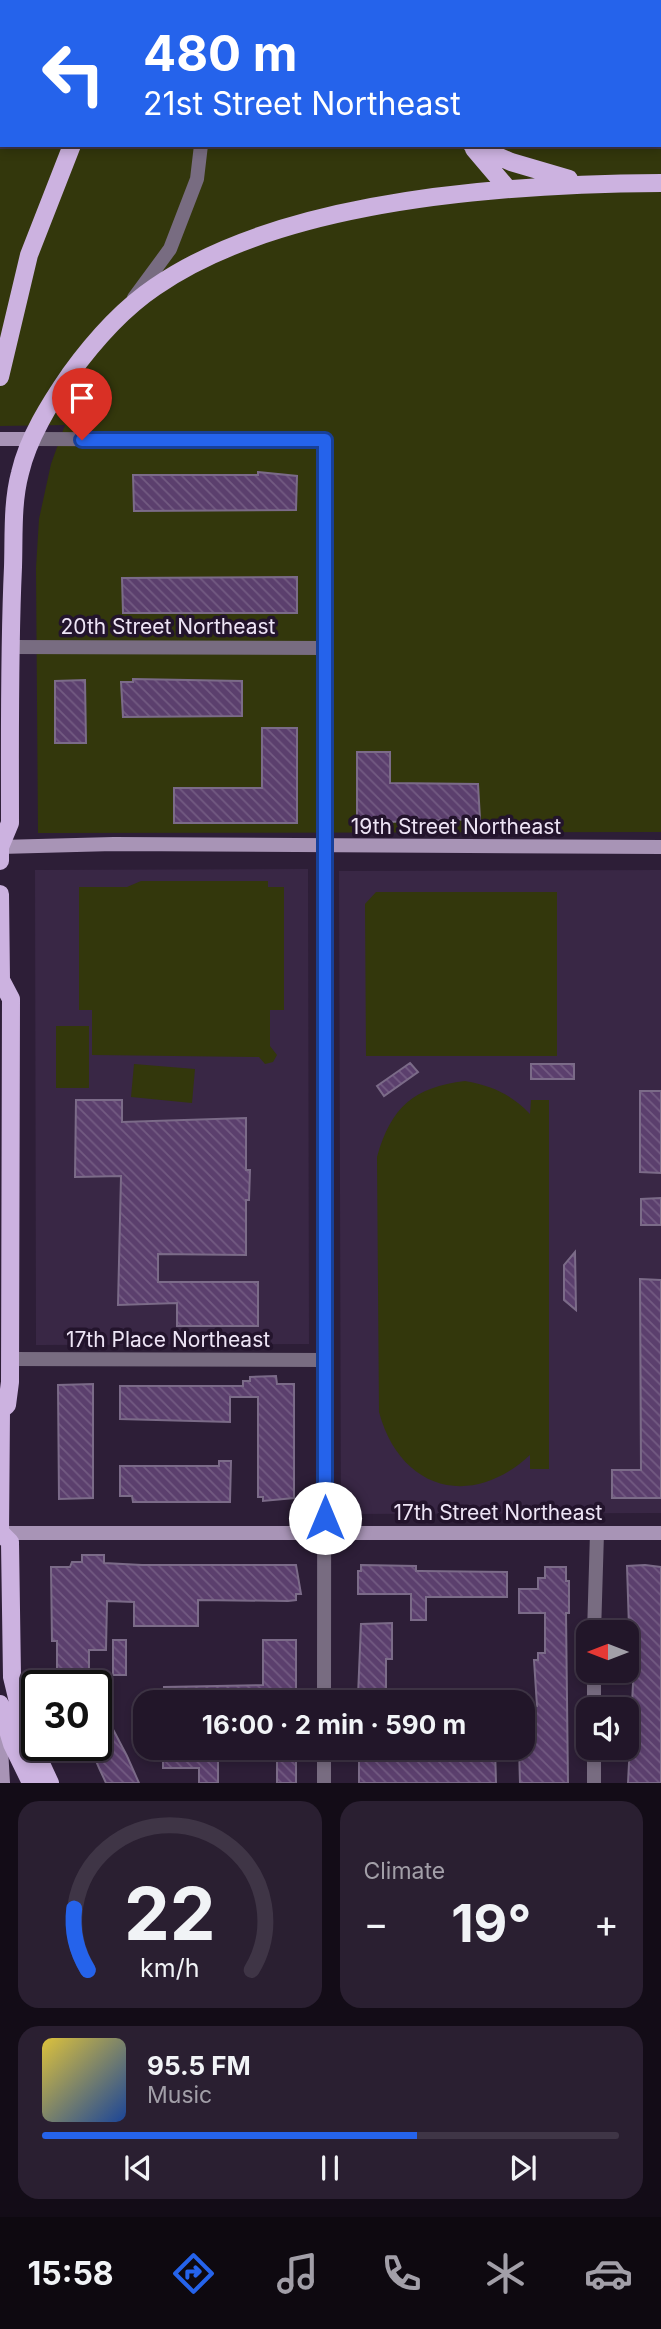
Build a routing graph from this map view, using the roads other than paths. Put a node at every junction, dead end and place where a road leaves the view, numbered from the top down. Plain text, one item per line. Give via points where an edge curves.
1 (71, 147) edge
2 (201, 147) edge
3 (473, 147) edge
4 (476, 147) edge
5 (661, 183) edge
6 (590, 184) junction
7 (508, 189) junction
8 (125, 311) junction
9 (0, 377) edge
10 (0, 439) edge
11 (33, 439) junction
12 (10, 647) junction
13 (325, 648) junction
14 (0, 847) edge
15 (326, 847) junction
16 (661, 847) edge
17 (0, 860) edge
18 (0, 894) edge
19 (0, 980) edge
20 (10, 1359) junction
21 (325, 1360) junction
22 (0, 1410) edge
23 (0, 1533) edge
24 (597, 1533) junction
25 (661, 1533) edge
26 (325, 1534) junction
27 (594, 1620) edge
28 (324, 1690) edge
29 (0, 1704) edge
30 (0, 1731) edge
31 (324, 1760) edge
32 (594, 1760) edge
33 (3, 1783) edge
34 (31, 1783) edge
35 (50, 1783) edge
36 (324, 1783) edge
37 (594, 1783) edge

1 - 9 main road via 29,255
2 - 8 street via 197,179 170,249
3 - 7 main road
4 - 6 main road via 532,169
5 - 6 main road
6 - 7 main road
7 - 8 main road via 381,207 264,235 182,269
8 - 11 main road via 59,390
10 - 11 main road
11 - 12 main road via 20,469 16,496
11 - 13 street via 325,440
12 - 13 street, 20th Street Northeast
12 - 14 main road via 10,823
13 - 15 street
14 - 15 main road, 19th Street Northeast
14 - 17 main road
15 - 16 main road, 19th Street Northeast
15 - 21 street
18 - 19 main road
19 - 20 main road via 11,999
20 - 21 street, 17th Place Northeast
20 - 22 main road via 7,1405
21 - 26 street
22 - 23 main road
23 - 26 main road, 17th Street Northeast
23 - 35 main road via 10,1542 10,1660 16,1695 30,1742
24 - 25 main road, 17th Street Northeast
24 - 26 main road, 17th Street Northeast
24 - 27 street
26 - 28 street
29 - 34 main road
30 - 33 main road
31 - 36 street
32 - 37 street

